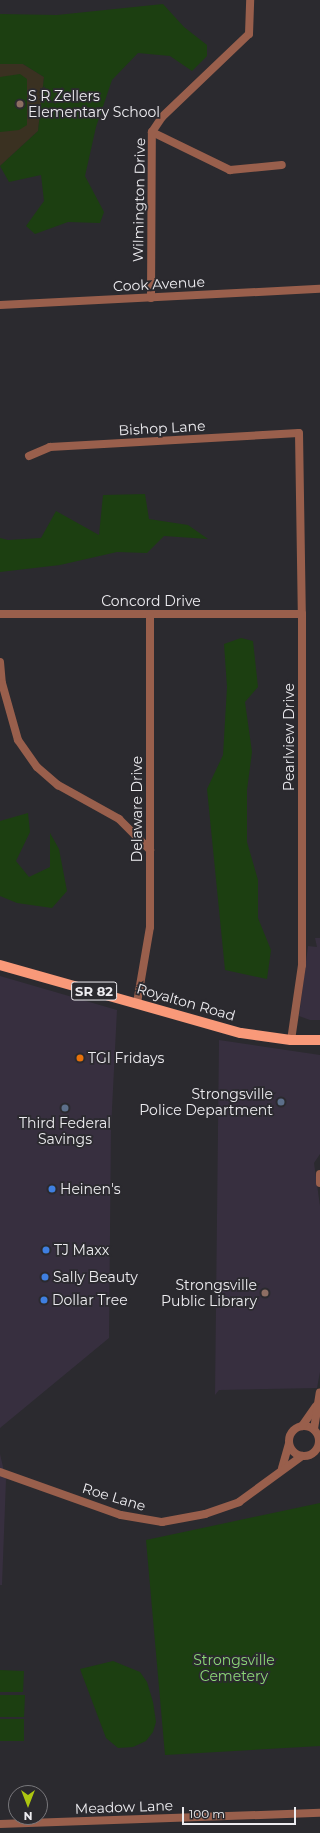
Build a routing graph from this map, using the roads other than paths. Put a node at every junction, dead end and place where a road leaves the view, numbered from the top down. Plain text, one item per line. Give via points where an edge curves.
1 (250, 0) edge
2 (152, 132) junction
3 (282, 165) dead end
4 (320, 289) edge
5 (151, 298) junction
6 (0, 305) edge
7 (299, 433) joint
8 (28, 456) dead end
9 (0, 614) edge
10 (150, 614) junction
11 (302, 614) junction
12 (0, 662) edge
13 (150, 850) junction
14 (0, 965) edge
15 (137, 1003) junction
16 (291, 1040) junction
17 (320, 1040) edge
18 (320, 1174) edge
19 (320, 1183) edge
20 (320, 1392) edge
21 (318, 1401) junction
22 (302, 1426) junction
23 (317, 1431) edge
24 (289, 1444) junction
25 (319, 1446) edge
26 (302, 1456) junction
27 (281, 1469) junction
28 (0, 1472) edge
29 (320, 1813) edge
30 (0, 1824) edge

1 - 2 street, Wilmington Drive via 249,34 162,117
2 - 3 street via 230,170
2 - 5 street, Wilmington Drive
4 - 5 street, Cook Avenue
5 - 6 street, Cook Avenue
7 - 8 street, Bishop Lane via 50,447
7 - 11 street, Pearlview Drive
9 - 10 street, Concord Drive
10 - 11 street, Concord Drive
10 - 13 street, Delaware Drive
11 - 16 street, Pearlview Drive via 302,965
12 - 13 street via 18,740 37,767 58,785 119,819
13 - 15 street, Delaware Drive via 150,926
14 - 15 main road, Royalton Road / SR 82
15 - 16 main road, Royalton Road / SR 82 via 242,1033
16 - 17 main road, Royalton Road / SR 82
18 - 19 street
20 - 21 street
21 - 22 street
21 - 23 street
22 - 23 street
22 - 24 street via 293,1430
23 - 25 street
24 - 26 street via 294,1453
24 - 27 street, Roe Lane
25 - 26 street via 313,1454
26 - 27 street, Roe Lane
27 - 28 street, Roe Lane via 267,1483 239,1502 205,1514 162,1522 121,1516
29 - 30 street, Meadow Lane

